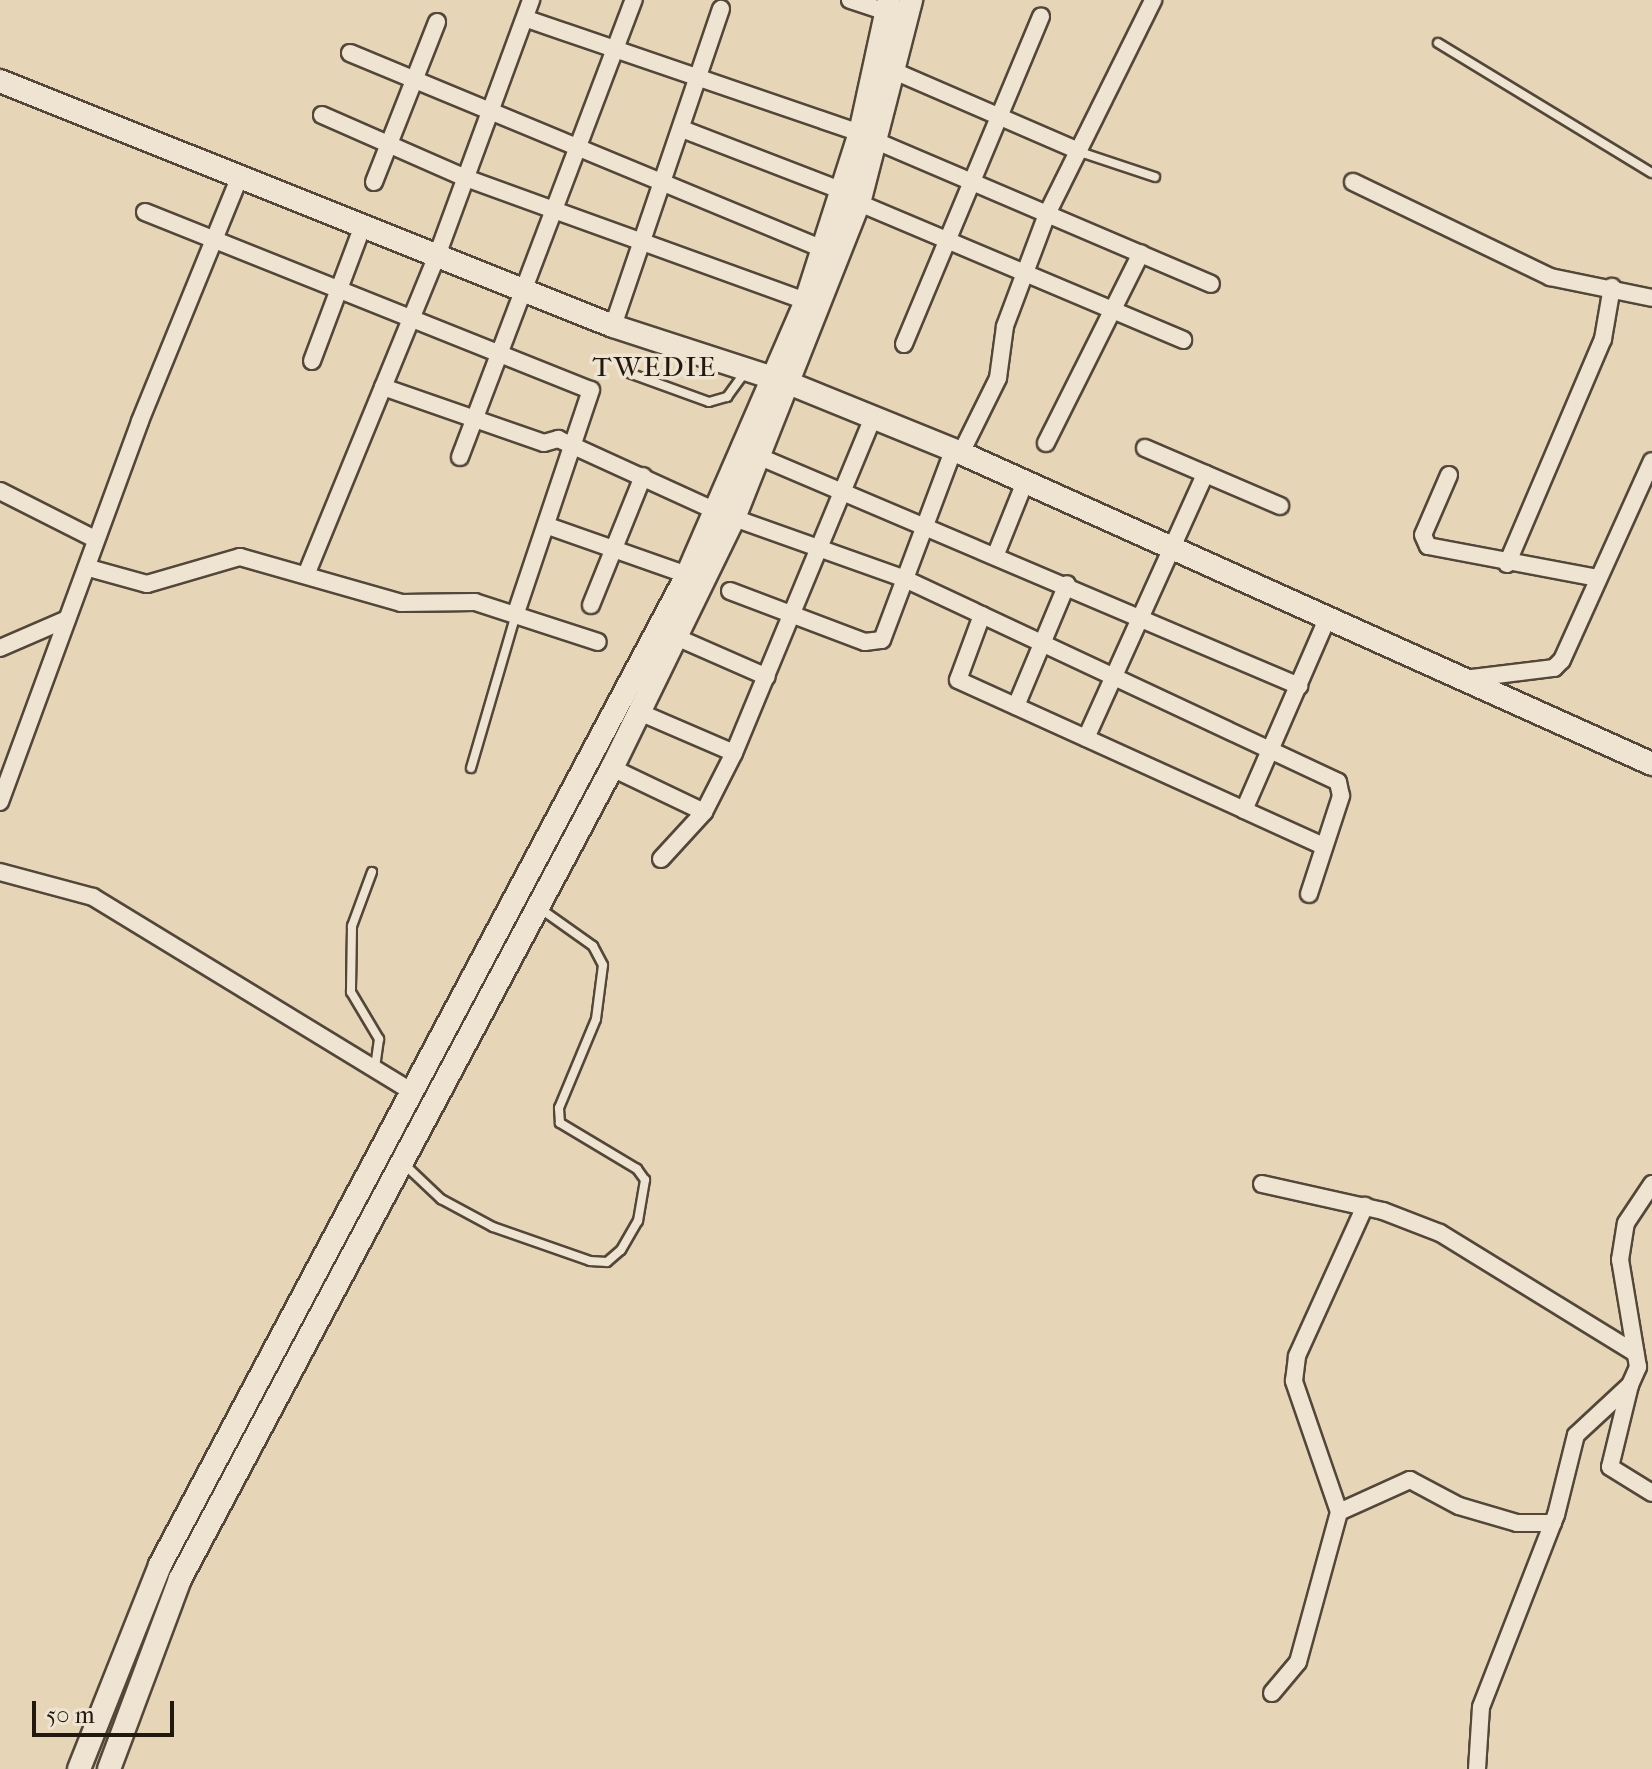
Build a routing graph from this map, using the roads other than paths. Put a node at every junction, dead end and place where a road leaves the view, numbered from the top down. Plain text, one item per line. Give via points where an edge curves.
1 (531, 0) edge
2 (634, 0) edge
3 (850, 0) edge
4 (911, 0) edge
5 (1153, 0) edge
6 (888, 6) edge
7 (721, 9) dead end
8 (1041, 16) dead end
9 (527, 19) junction
10 (437, 22) dead end
11 (1438, 43) dead end
12 (617, 48) junction
13 (350, 53) dead end
14 (894, 71) junction
15 (701, 77) junction
16 (0, 81) edge
17 (415, 81) junction
18 (490, 113) junction
19 (322, 115) dead end
20 (1001, 117) junction
21 (682, 129) junction
22 (868, 137) junction
23 (392, 146) junction
24 (578, 150) junction
25 (1079, 151) junction
26 (1652, 173) edge
27 (463, 177) junction
28 (1155, 177) dead end
29 (239, 178) junction
30 (374, 182) dead end
31 (975, 182) junction
32 (1353, 182) dead end
33 (662, 184) junction
34 (851, 197) junction
35 (145, 212) dead end
36 (556, 212) junction
37 (1047, 214) junction
38 (363, 225) junction
39 (953, 238) junction
40 (642, 242) junction
41 (218, 244) junction
42 (823, 249) junction
43 (438, 253) junction
44 (1141, 253) junction
45 (1025, 270) junction
46 (1211, 284) dead end
47 (1612, 287) junction
48 (526, 289) junction
49 (339, 292) junction
50 (1652, 298) edge
51 (806, 301) junction
52 (1113, 309) junction
53 (408, 321) junction
54 (613, 326) junction
55 (1183, 340) dead end
56 (904, 344) dead end
57 (500, 355) junction
58 (312, 361) dead end
59 (746, 370) junction
60 (629, 373) dead end
61 (783, 382) junction
62 (383, 387) junction
63 (873, 417) junction
64 (474, 419) junction
65 (1046, 443) dead end
66 (577, 447) junction
67 (1145, 448) dead end
68 (957, 452) junction
69 (460, 457) dead end
70 (760, 457) junction
71 (1652, 461) edge
72 (1205, 474) junction
73 (1449, 475) dead end
74 (643, 476) junction
75 (1025, 482) junction
76 (1646, 489) edge
77 (0, 491) edge
78 (845, 492) junction
79 (1280, 506) dead end
80 (725, 514) junction
81 (927, 524) junction
82 (548, 526) junction
83 (95, 539) junction
84 (1173, 547) junction
85 (612, 548) junction
86 (821, 554) junction
87 (996, 554) junction
88 (1507, 564) junction
89 (89, 568) junction
90 (306, 575) junction
91 (687, 575) junction
92 (1597, 578) junction
93 (905, 579) junction
94 (1067, 584) junction
95 (730, 591) dead end
96 (591, 605) dead end
97 (516, 613) junction
98 (795, 615) junction
99 (982, 615) junction
100 (1328, 617) junction
101 (67, 619) junction
102 (1142, 619) junction
103 (676, 637) junction
104 (598, 642) dead end
105 (1042, 642) junction
106 (0, 648) edge
107 (1115, 675) junction
108 (767, 677) junction
109 (1472, 678) junction
110 (1299, 686) junction
111 (1016, 706) junction
112 (639, 712) junction
113 (1086, 738) junction
114 (1270, 750) junction
115 (734, 753) junction
116 (1652, 764) edge
117 (471, 768) dead end
118 (612, 768) junction
119 (0, 802) edge
120 (1244, 810) junction
121 (704, 812) junction
122 (1321, 845) junction
123 (661, 859) dead end
124 (0, 872) edge
125 (372, 872) dead end
126 (1309, 894) dead end
127 (538, 907) junction
128 (375, 1066) junction
129 (408, 1089) junction
130 (401, 1162) junction
131 (1262, 1184) dead end
132 (1652, 1184) edge
133 (1365, 1206) junction
134 (1642, 1363) edge
135 (1630, 1385) junction
136 (1652, 1493) edge
137 (1339, 1512) junction
138 (1553, 1523) junction
139 (1272, 1693) dead end
140 (79, 1769) edge
141 (109, 1769) edge
142 (1477, 1769) edge

1 - 9 street
2 - 12 street
3 - 6 street
4 - 14 street
5 - 25 street
6 - 22 street
7 - 15 street
8 - 20 street
9 - 12 street
9 - 18 street
10 - 17 street
11 - 26 lane
12 - 15 street
12 - 24 street
13 - 17 street
14 - 20 street
14 - 22 street
15 - 21 street
15 - 22 street
16 - 29 street
17 - 18 street
17 - 23 street
18 - 24 street
18 - 27 street
19 - 23 street
20 - 25 street
20 - 31 street
21 - 33 street
21 - 34 street
22 - 31 street
22 - 34 street
23 - 27 street
23 - 30 street
24 - 33 street
24 - 36 street
25 - 28 lane
25 - 37 street
27 - 36 street
27 - 43 street
29 - 38 street
29 - 41 street
31 - 37 street
31 - 39 street
32 - 47 street via 1550,277
33 - 40 street
33 - 42 street
34 - 39 street
34 - 42 street
34 - 61 street
35 - 41 street
36 - 40 street
36 - 48 street
37 - 44 street
37 - 45 street
38 - 43 street
38 - 49 street
39 - 45 street
39 - 56 street
40 - 51 street
40 - 54 street
41 - 49 street
41 - 83 street
42 - 51 street
43 - 48 street
43 - 53 street
44 - 46 street
44 - 52 street
45 - 52 street
45 - 68 street via 1005,326 998,378
47 - 50 street
47 - 88 street via 1603,339
48 - 54 street
48 - 57 street
49 - 53 street
49 - 58 street
51 - 61 street
52 - 55 street
52 - 65 street
53 - 57 street
53 - 62 street
54 - 59 street
57 - 64 street
57 - 66 street via 591,390
59 - 60 lane via 727,397 709,402
59 - 61 street
61 - 63 street
61 - 70 street
61 - 80 street
62 - 64 street
62 - 90 street
63 - 68 street
63 - 78 street
64 - 66 street
64 - 69 street
66 - 74 street
66 - 82 street
67 - 72 street
68 - 75 street
68 - 81 street
70 - 78 street
70 - 80 street
71 - 76 street
72 - 79 street
72 - 84 street
73 - 88 street via 1423,535 1428,546
74 - 80 street
74 - 85 street
75 - 84 street
75 - 87 street
76 - 92 street
77 - 83 street
78 - 81 street
78 - 86 street
80 - 86 street
80 - 91 street
80 - 103 street
81 - 87 street
81 - 93 street
82 - 85 street
82 - 97 street
83 - 89 street
84 - 100 street
84 - 102 street
85 - 91 street
85 - 96 street
86 - 93 street
86 - 98 street
87 - 94 street
88 - 92 street
89 - 90 street via 147,584 240,557
89 - 101 street
90 - 97 street via 401,603 461,600
91 - 129 street
92 - 109 street via 1554,668
93 - 98 street via 882,640 865,642
93 - 99 street
94 - 102 street
94 - 105 street
95 - 98 street
97 - 104 street
97 - 117 lane
98 - 108 street
99 - 105 street
99 - 111 street via 954,675
100 - 109 street
100 - 110 street
101 - 106 street
101 - 119 street
102 - 107 street
102 - 110 street
103 - 108 street
103 - 112 street
105 - 107 street
105 - 111 street
107 - 113 street
107 - 114 street
108 - 115 street
109 - 116 street
110 - 114 street
111 - 113 street
112 - 115 street
112 - 118 street
113 - 120 street
114 - 120 street
114 - 122 street via 1341,787
115 - 121 street
118 - 121 street
118 - 127 street
120 - 122 street
121 - 123 street
122 - 126 street
124 - 128 street via 93,897
125 - 128 lane via 352,926 351,992 379,1039
127 - 130 street
127 - 130 lane via 593,946 603,965 596,1019 559,1108 560,1123 637,1169 645,1180 638,1221 607,1262 590,1261 470,1215
128 - 129 street
129 - 140 street via 131,1625
130 - 141 street via 180,1579
131 - 133 street
132 - 134 street via 1626,1223 1620,1260
133 - 134 street via 1440,1233
133 - 137 street via 1297,1356 1294,1381
134 - 135 street
135 - 136 street via 1610,1467
135 - 138 street via 1576,1435
137 - 138 street via 1410,1480 1459,1506 1517,1523
137 - 139 street via 1298,1662
138 - 142 street via 1481,1707

